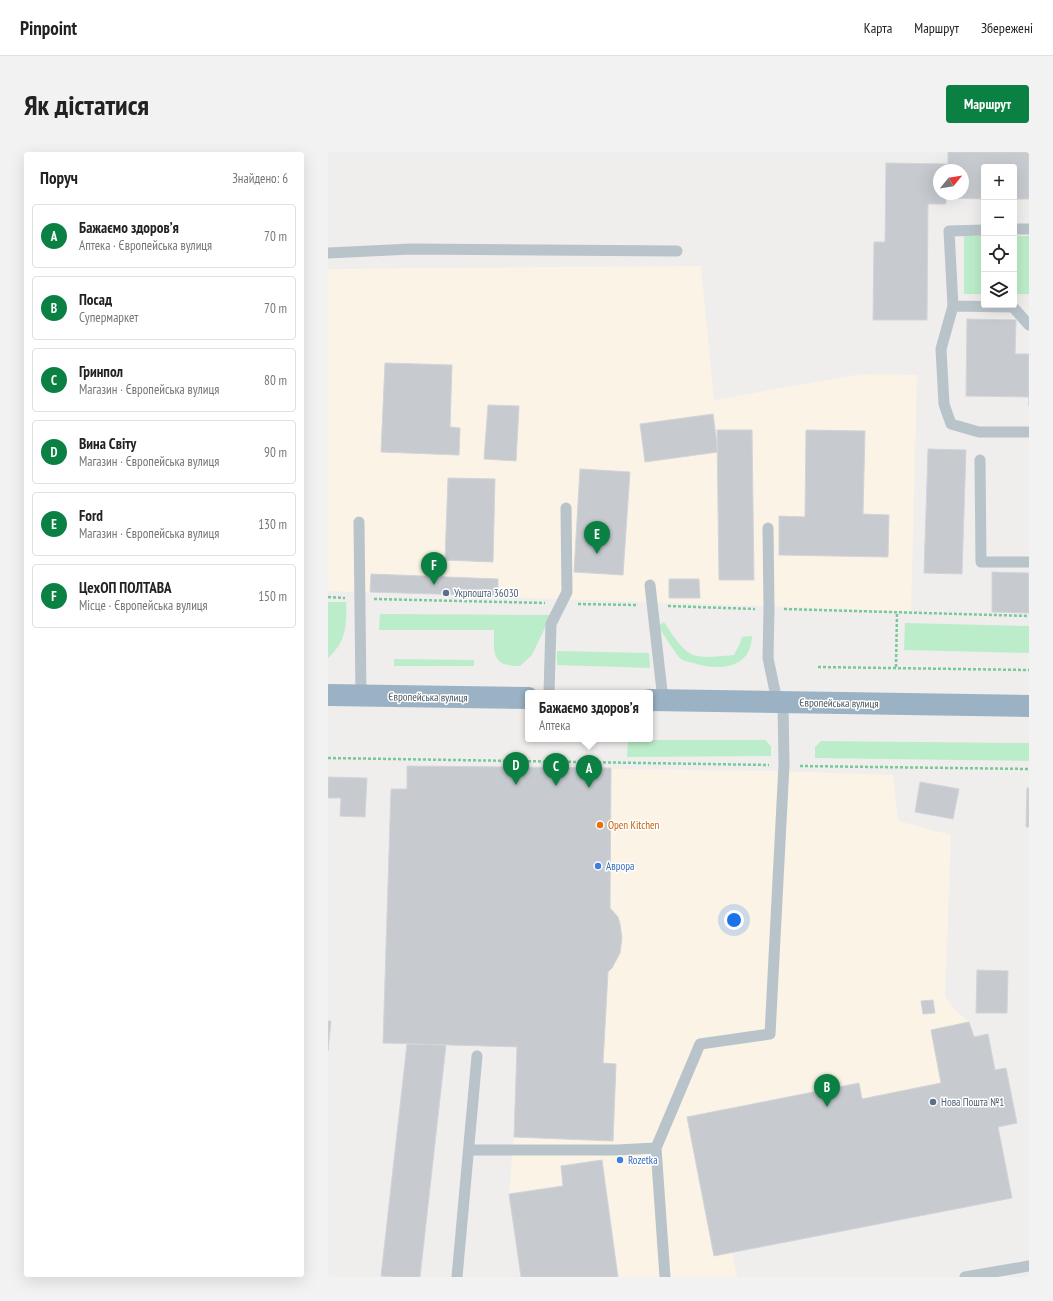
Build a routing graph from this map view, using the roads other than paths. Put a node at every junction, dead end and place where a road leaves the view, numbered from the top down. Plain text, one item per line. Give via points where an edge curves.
1 (1017, 229) edge
2 (1029, 229) edge
3 (981, 230) edge
4 (677, 251) dead end
5 (328, 252) edge
6 (953, 306) junction
7 (1029, 325) edge
8 (1029, 432) edge
9 (980, 460) dead end
10 (566, 508) dead end
11 (359, 522) dead end
12 (768, 528) dead end
13 (1029, 562) edge
14 (650, 585) dead end
15 (549, 690) edge
16 (328, 695) edge
17 (361, 696) junction
18 (525, 698) edge
19 (656, 700) edge
20 (780, 702) junction
21 (1029, 706) edge
22 (477, 1056) dead end
23 (656, 1148) junction
24 (468, 1150) junction
25 (1029, 1266) edge
26 (456, 1277) edge
27 (665, 1277) edge
28 (966, 1277) edge

1 - 2 lane
3 - 6 lane via 949,231
4 - 5 lane via 411,249
6 - 7 lane via 1013,307
6 - 8 lane via 941,349 944,404 951,424 979,432
9 - 13 lane via 980,562
10 - 15 lane via 567,592 551,624
11 - 17 lane
12 - 20 lane via 768,658
14 - 19 lane
16 - 17 highway, Європейська вулиця
17 - 18 highway, Європейська вулиця
19 - 20 highway, Європейська вулиця
20 - 21 highway, Європейська вулиця
20 - 23 lane via 782,816 770,1034 700,1044
22 - 24 lane
23 - 24 lane
23 - 27 lane
24 - 26 lane
25 - 28 lane

